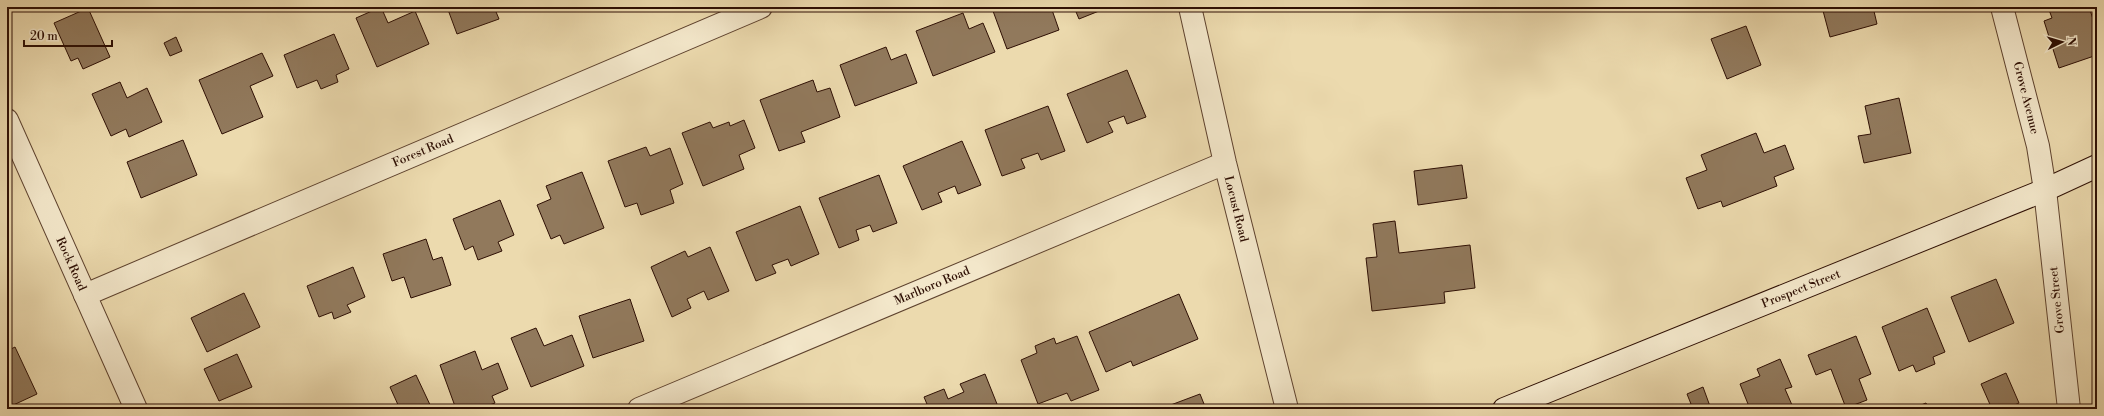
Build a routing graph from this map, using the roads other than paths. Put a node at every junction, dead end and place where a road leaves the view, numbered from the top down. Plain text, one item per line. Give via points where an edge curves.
1 (761, 7) edge
2 (1190, 7) edge
3 (2002, 7) edge
4 (7, 120) edge
5 (1224, 163) junction
6 (2097, 166) edge
7 (2045, 190) junction
8 (85, 295) junction
9 (136, 409) edge
10 (639, 409) edge
11 (1287, 409) edge
12 (1504, 409) edge
13 (2069, 409) edge

1 - 8 street, Forest Road
2 - 5 street, Locust Road
3 - 7 street, Grove Avenue via 2038,146
4 - 8 street, Rock Road
5 - 10 street, Marlboro Road
5 - 11 street, Locust Road
6 - 7 street, Prospect Street
7 - 12 street, Prospect Street
7 - 13 street, Grove Street
8 - 9 street, Rock Road

